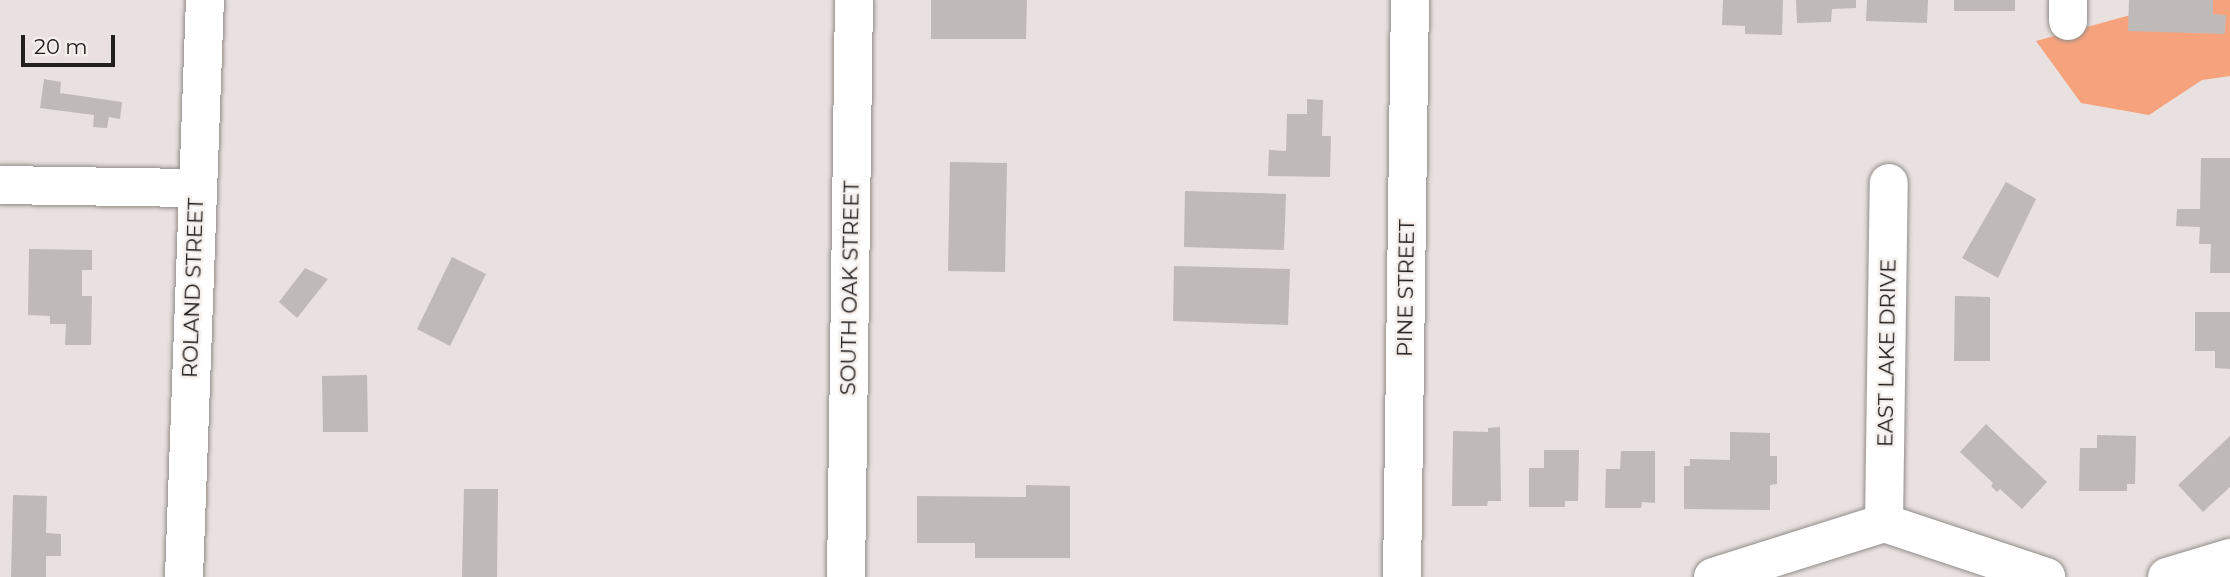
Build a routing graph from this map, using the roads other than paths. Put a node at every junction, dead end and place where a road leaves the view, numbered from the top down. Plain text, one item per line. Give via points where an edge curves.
1 (205, 0) edge
2 (855, 0) edge
3 (1410, 0) edge
4 (1889, 183) dead end
5 (0, 185) edge
6 (196, 188) junction
7 (1884, 523) junction
8 (2230, 558) edge
9 (184, 577) edge
10 (846, 577) edge
11 (1402, 577) edge
12 (1713, 577) edge
13 (2046, 577) edge
14 (2167, 577) edge

1 - 6 street, ROLAND STREET
2 - 10 street, SOUTH OAK STREET
3 - 11 street, PINE STREET
4 - 7 street, EAST LAKE DRIVE
5 - 6 street
6 - 9 street, ROLAND STREET
7 - 12 street
7 - 13 street
8 - 14 street

